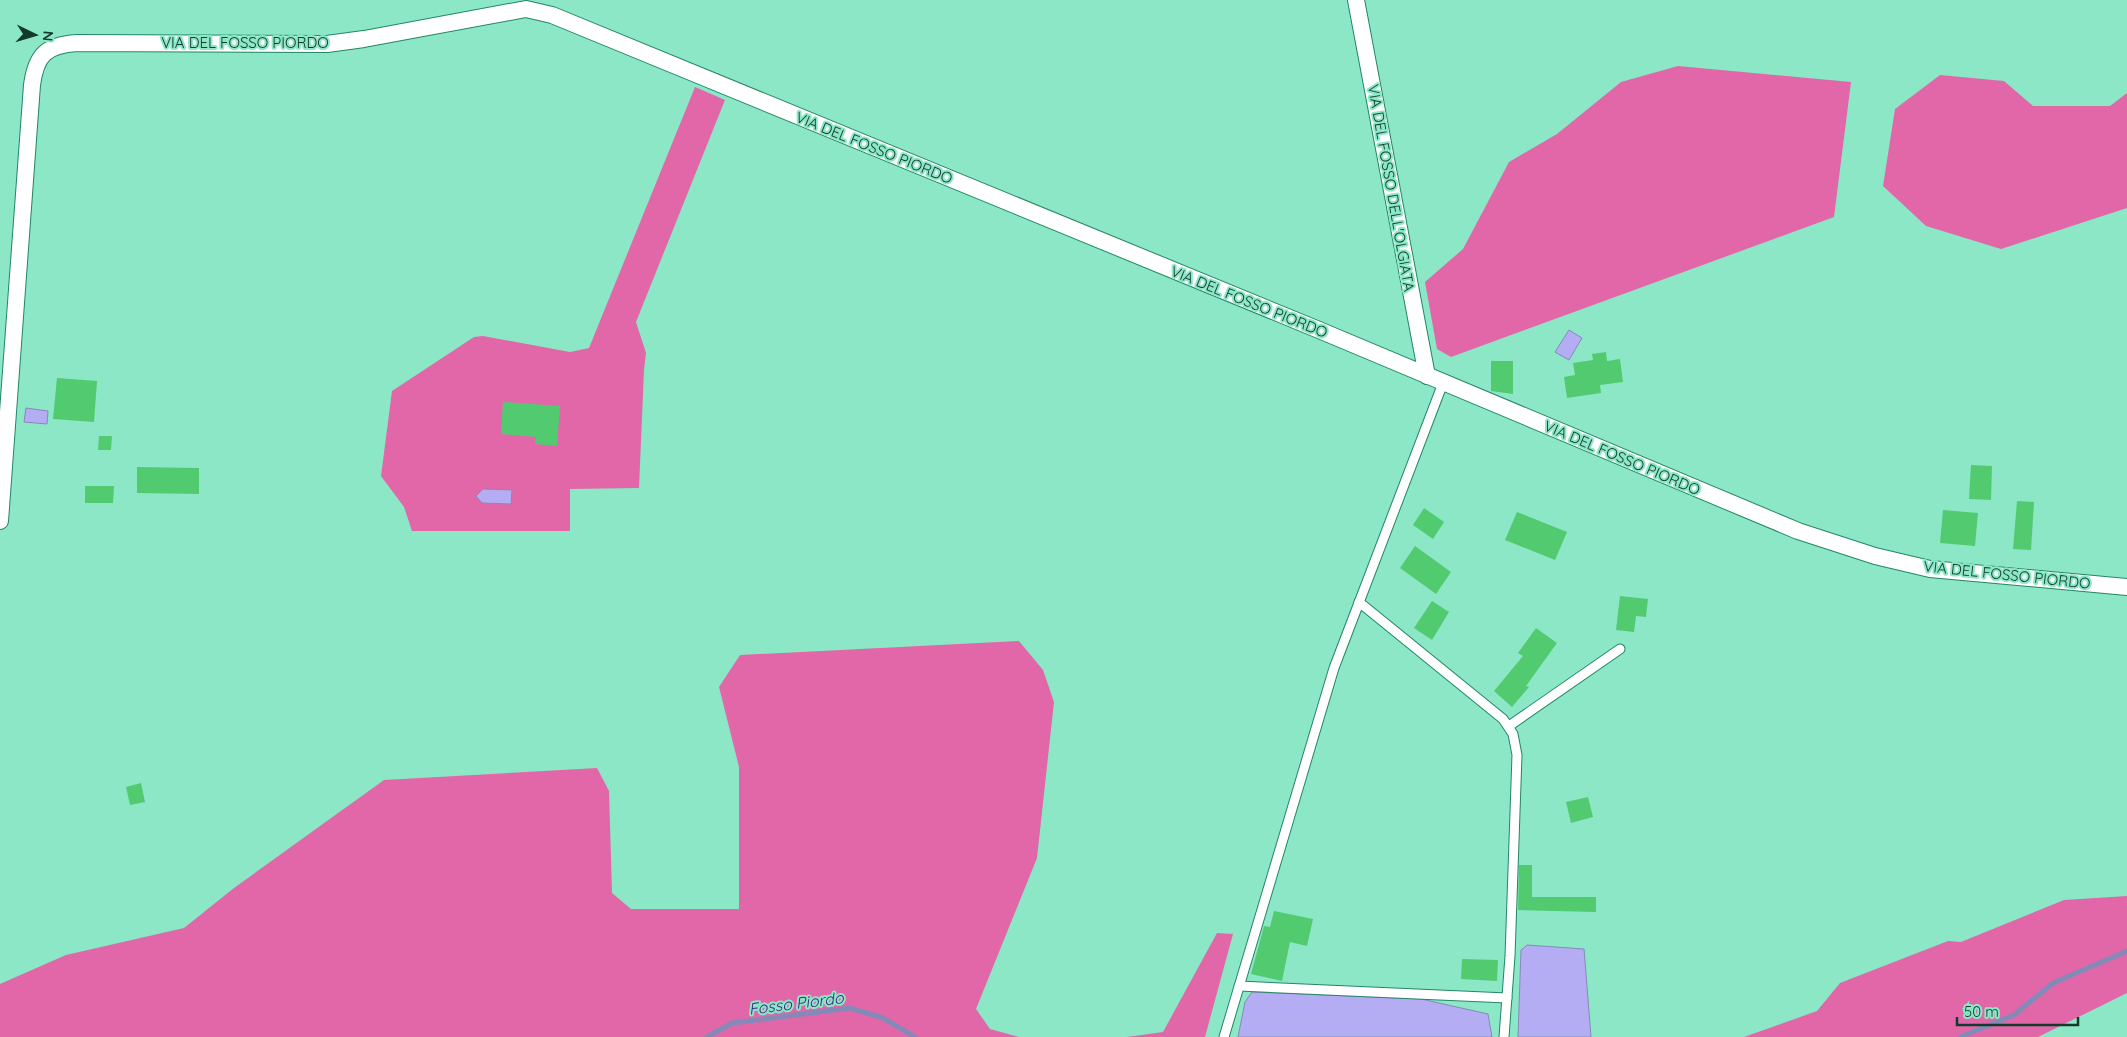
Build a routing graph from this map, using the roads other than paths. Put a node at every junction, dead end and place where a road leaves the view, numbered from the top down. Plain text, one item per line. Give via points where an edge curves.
1 (1356, 0) edge
2 (1427, 376) junction
3 (1444, 383) junction
4 (0, 521) edge
5 (2127, 587) edge
6 (1359, 602) junction
7 (1620, 650) dead end
8 (1509, 726) junction
9 (1240, 986) junction
10 (1507, 998) junction
11 (1224, 1037) edge
12 (1504, 1037) edge

1 - 2 street, VIA DEL FOSSO DELL'OLGIATA
2 - 3 street, VIA DEL FOSSO PIORDO
2 - 4 street, VIA DEL FOSSO PIORDO via 533,9 517,9 326,44 66,44 44,53 33,75
3 - 5 street, VIA DEL FOSSO PIORDO via 1798,531 1875,556 1930,569
3 - 6 lane
6 - 8 lane
6 - 9 lane via 1334,668
7 - 8 lane
8 - 10 lane via 1517,755
9 - 10 lane
9 - 11 lane
10 - 12 lane

